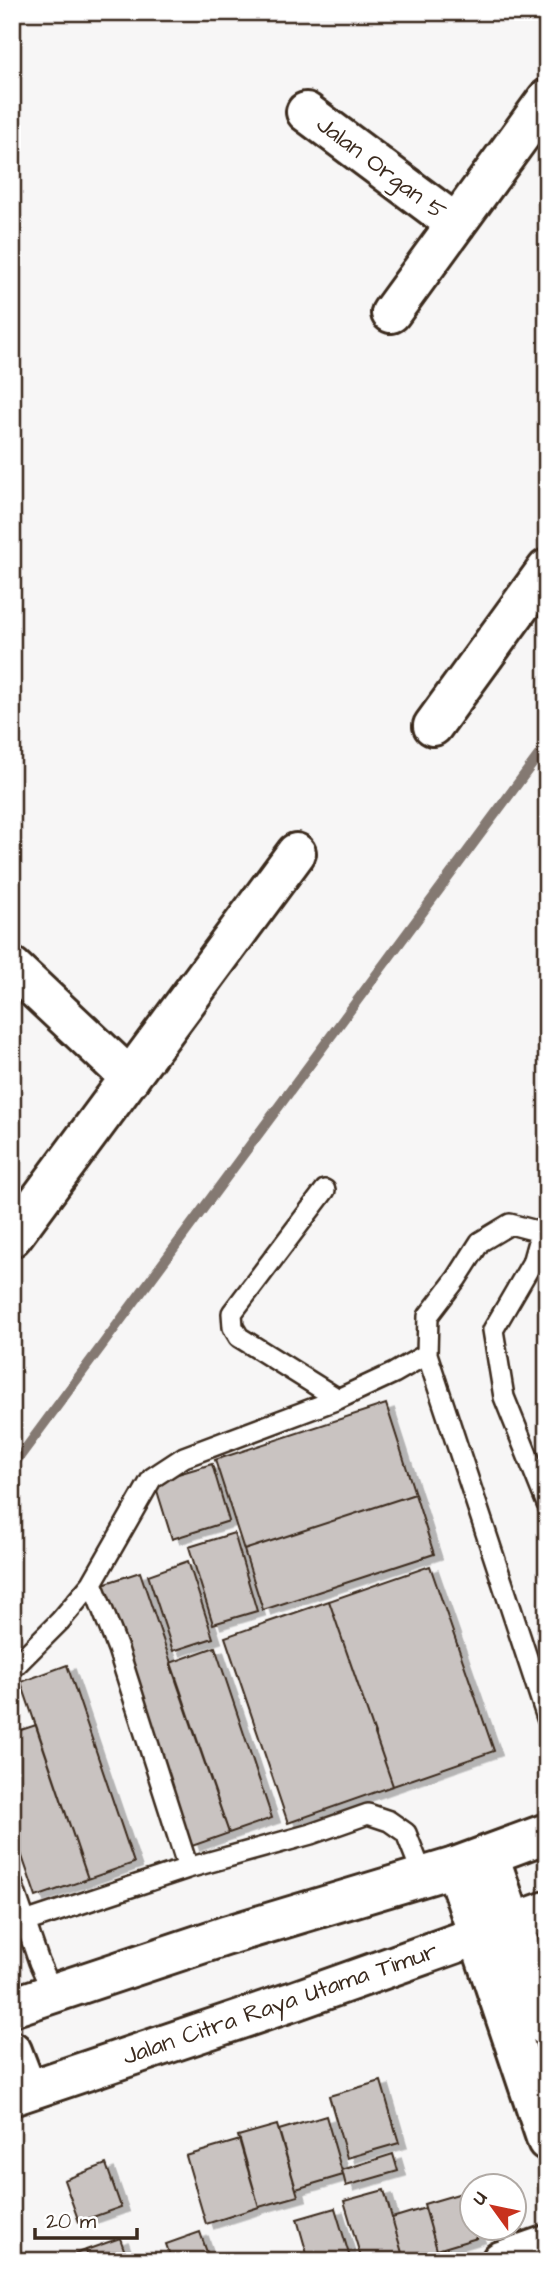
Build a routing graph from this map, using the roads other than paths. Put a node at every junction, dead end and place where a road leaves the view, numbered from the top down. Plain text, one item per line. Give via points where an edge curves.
1 (547, 99) edge
2 (306, 113) dead end
3 (456, 224) junction
4 (391, 313) dead end
5 (547, 569) edge
6 (433, 726) dead end
7 (296, 853) dead end
8 (12, 967) edge
9 (130, 1078) junction
10 (325, 1190) dead end
11 (12, 1237) edge
12 (427, 1354) junction
13 (338, 1399) junction
14 (547, 1504) edge
15 (92, 1583) junction
16 (12, 1669) edge
17 (547, 1718) edge
18 (547, 1833) edge
19 (456, 1866) junction
20 (188, 1868) junction
21 (12, 1883) edge
22 (25, 1922) junction
23 (512, 1923) edge
24 (53, 1993) junction
25 (12, 2007) edge
26 (547, 2027) edge
27 (12, 2051) edge
28 (20, 2093) edge
29 (547, 2141) edge
30 (547, 2245) edge
31 (501, 2261) edge

1 - 3 street
2 - 3 street, Jalan Organ 5
3 - 4 street
5 - 6 street
7 - 9 street
8 - 9 street
9 - 11 street
10 - 13 lane via 232,1313 232,1320 239,1337
12 - 13 lane
12 - 14 lane via 428,1316 480,1242 510,1224 533,1230 539,1238 532,1263 494,1330 504,1396
12 - 17 lane
13 - 15 lane via 184,1457 152,1478
15 - 16 lane
15 - 20 lane via 118,1649
18 - 19 street
19 - 20 lane via 389,1821 368,1814
19 - 23 street
19 - 24 street
20 - 22 lane
21 - 22 lane
22 - 24 lane
23 - 26 street
23 - 28 street, Jalan Citra Raya Utama Timur
23 - 29 street
24 - 25 street
27 - 28 street
30 - 31 street

